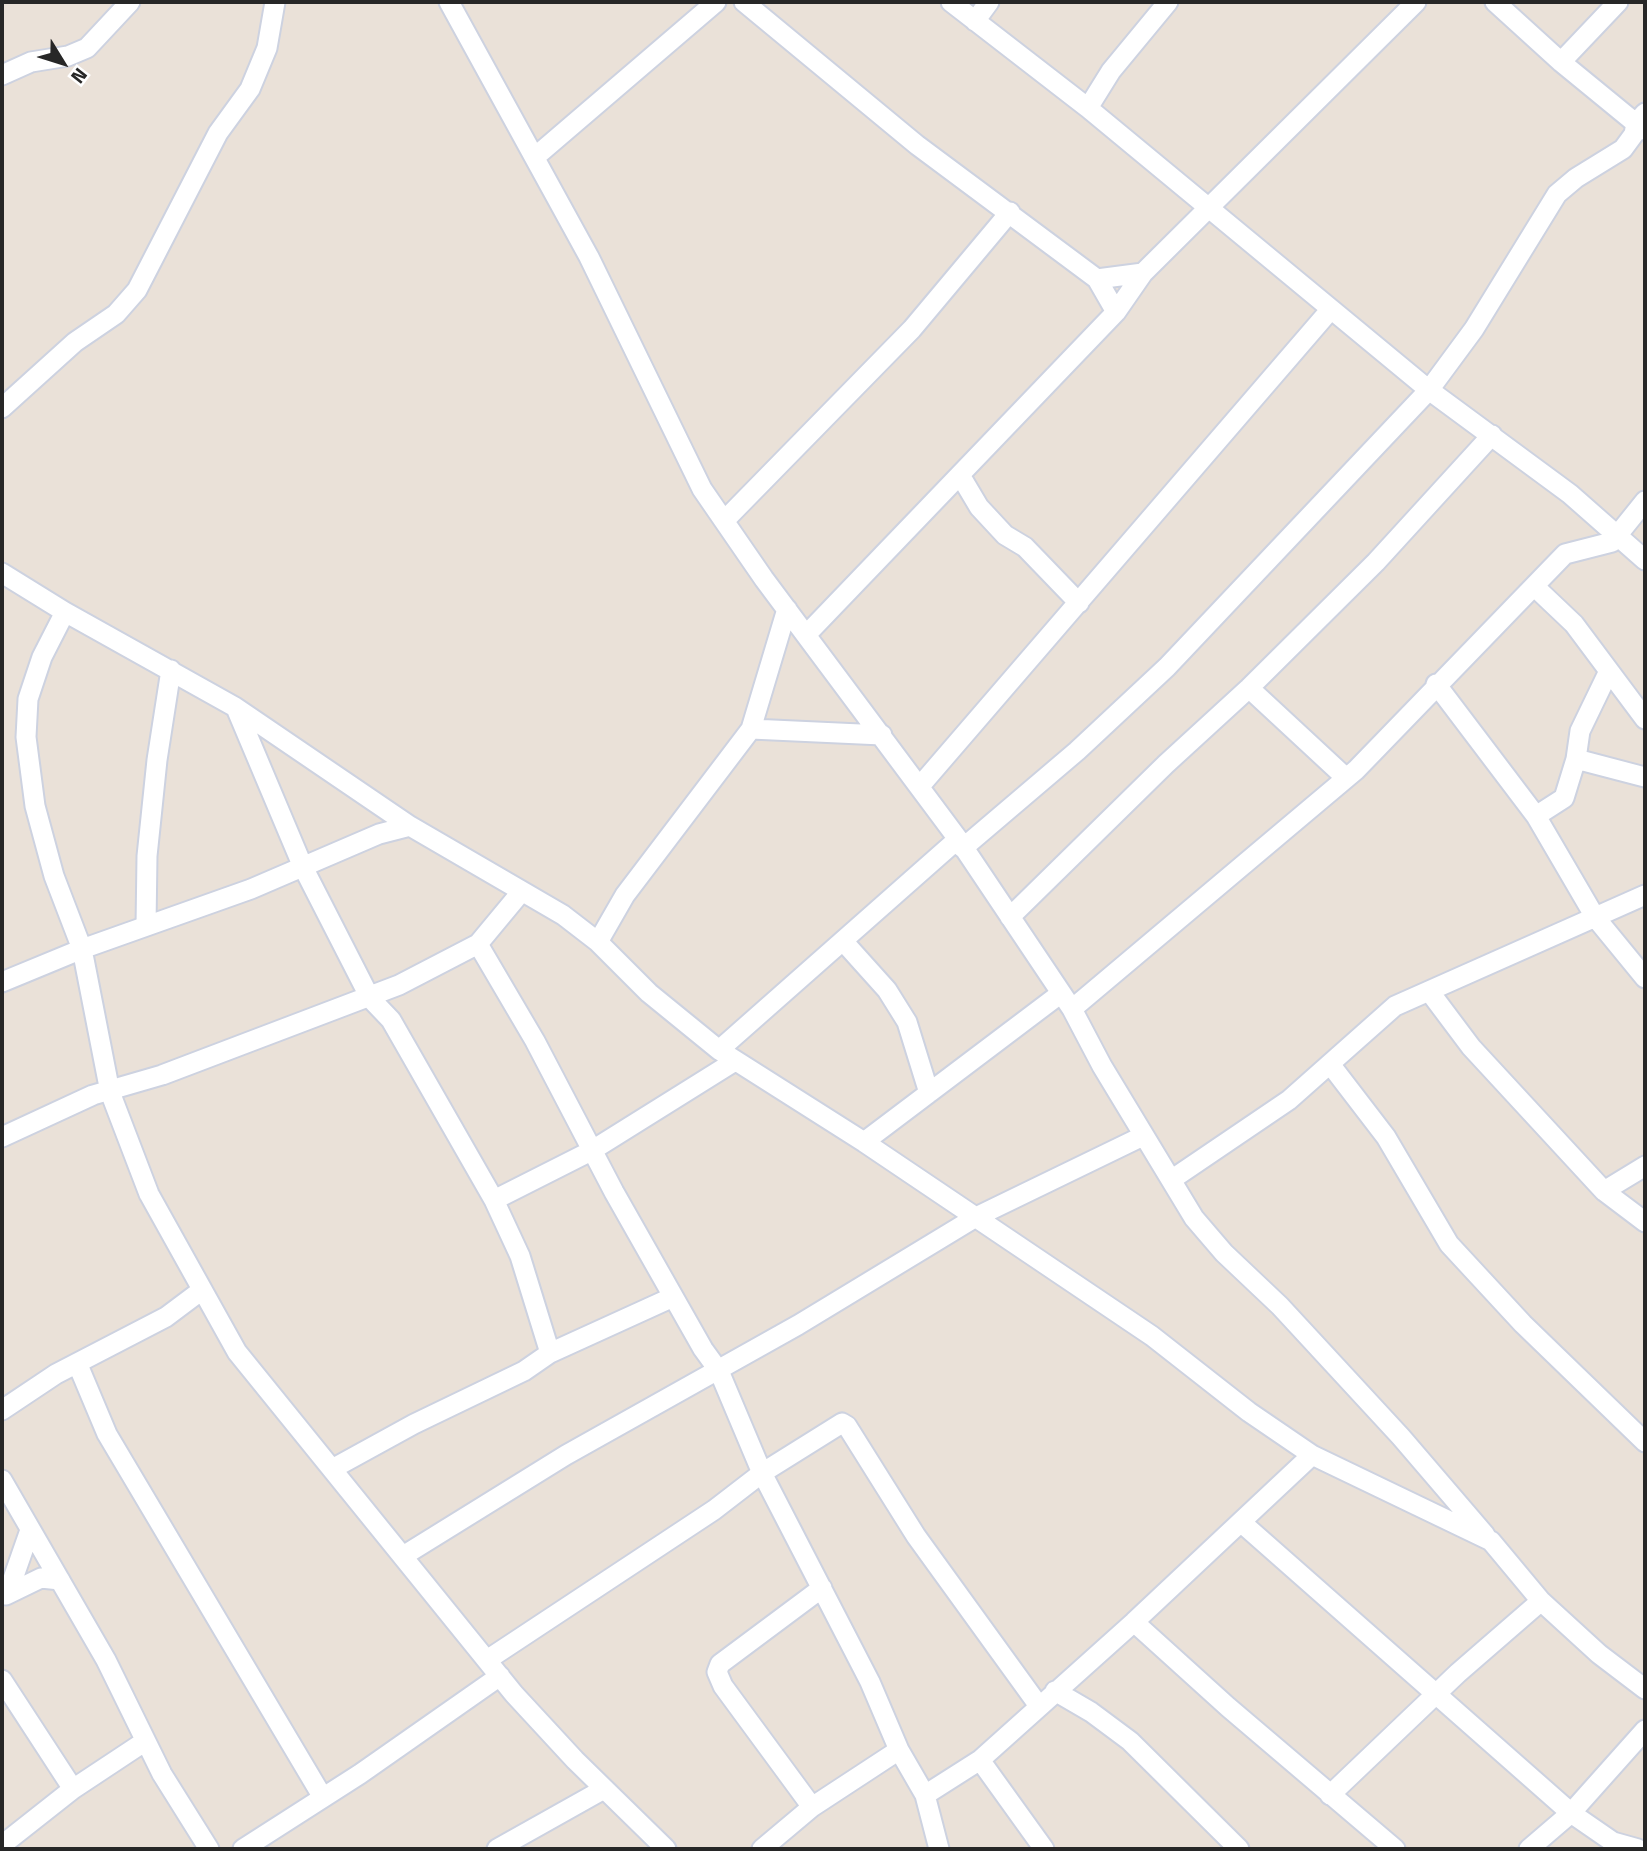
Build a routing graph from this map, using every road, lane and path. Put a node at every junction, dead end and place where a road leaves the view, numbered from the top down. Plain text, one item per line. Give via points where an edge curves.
1 (130, 2) edge
2 (275, 2) edge
3 (449, 2) edge
4 (716, 2) edge
5 (744, 2) edge
6 (951, 2) edge
7 (989, 2) edge
8 (1168, 2) edge
9 (1416, 2) edge
10 (1495, 2) edge
11 (1618, 2) edge
12 (975, 21) junction
13 (1561, 62) junction
14 (2, 75) edge
15 (1088, 108) junction
16 (1642, 122) edge
17 (535, 157) junction
18 (1208, 208) junction
19 (1010, 212) junction
20 (1143, 273) junction
21 (1097, 279) junction
22 (1331, 309) junction
23 (1116, 312) junction
24 (1429, 390) junction
25 (2, 408) edge
26 (1492, 435) junction
27 (960, 475) junction
28 (1645, 501) edge
29 (723, 521) junction
30 (1618, 536) junction
31 (1645, 560) edge
32 (2, 573) edge
33 (1535, 587) junction
34 (1079, 603) junction
35 (787, 609) junction
36 (65, 612) junction
37 (807, 634) junction
38 (171, 670) junction
39 (1609, 671) junction
40 (1436, 684) junction
41 (1249, 688) junction
42 (235, 708) junction
43 (1645, 719) edge
44 (751, 729) junction
45 (882, 735) junction
46 (1576, 759) junction
47 (1345, 777) junction
48 (1645, 777) edge
49 (920, 786) junction
50 (1536, 816) junction
51 (410, 826) junction
52 (960, 844) junction
53 (303, 867) junction
54 (522, 891) junction
55 (1645, 895) edge
56 (1010, 917) junction
57 (1595, 917) junction
58 (146, 926) junction
59 (843, 941) junction
60 (598, 942) junction
61 (478, 944) junction
62 (82, 949) junction
63 (1645, 978) edge
64 (2, 982) edge
65 (1429, 991) junction
66 (370, 998) junction
67 (1066, 1002) junction
68 (727, 1055) junction
69 (1329, 1064) junction
70 (110, 1092) junction
71 (929, 1093) junction
72 (1143, 1136) junction
73 (2, 1137) edge
74 (864, 1142) junction
75 (591, 1151) junction
76 (1645, 1166) edge
77 (1171, 1180) junction
78 (1604, 1191) junction
79 (494, 1200) junction
80 (976, 1217) junction
81 (1645, 1222) edge
82 (202, 1290) junction
83 (673, 1297) junction
84 (550, 1353) junction
85 (78, 1365) junction
86 (719, 1371) junction
87 (2, 1410) edge
88 (1645, 1442) edge
89 (1312, 1455) junction
90 (332, 1469) junction
91 (762, 1473) junction
92 (2, 1480) edge
93 (1242, 1523) junction
94 (29, 1533) junction
95 (1491, 1541) junction
96 (403, 1556) junction
97 (60, 1580) junction
98 (822, 1588) junction
99 (5, 1595) edge
100 (1541, 1601) junction
101 (1135, 1622) junction
102 (487, 1660) junction
103 (500, 1676) junction
104 (2, 1680) edge
105 (1645, 1689) edge
106 (1055, 1691) junction
107 (1438, 1696) junction
108 (1039, 1706) junction
109 (1645, 1730) edge
110 (144, 1742) junction
111 (899, 1749) junction
112 (980, 1760) junction
113 (604, 1788) junction
114 (73, 1789) junction
115 (1330, 1795) junction
116 (322, 1796) junction
117 (925, 1796) junction
118 (812, 1807) junction
119 (1570, 1813) junction
120 (2, 1845) edge
121 (1390, 1848) edge
122 (209, 1849) edge
123 (243, 1849) edge
124 (497, 1849) edge
125 (666, 1849) edge
126 (762, 1849) edge
127 (939, 1849) edge
128 (1044, 1849) edge
129 (1239, 1849) edge
130 (1529, 1849) edge
131 (1638, 1849) edge

1 - 14 street via 87,48 31,62
2 - 25 street via 267,48 250,89 218,132 137,290 116,314 75,342
3 - 17 street
4 - 17 street
5 - 19 street via 917,145
6 - 12 street
7 - 12 street
8 - 15 street via 1111,71
9 - 18 street
10 - 13 street
11 - 13 street
12 - 15 street
13 - 16 street
15 - 18 street
16 - 24 street via 1623,149 1558,194 1474,329
17 - 29 street via 589,257 681,451
18 - 20 street
18 - 22 street
19 - 21 street
19 - 29 street via 912,329
20 - 21 street
20 - 23 street
21 - 23 street
22 - 24 street
22 - 34 street
23 - 27 street
24 - 26 street
24 - 52 street via 1127,707
26 - 30 street
26 - 41 street via 1376,562
27 - 34 street via 979,508
27 - 37 street
28 - 30 street
29 - 35 street
30 - 31 street
30 - 33 street via 1612,542 1565,554
32 - 36 street
33 - 39 street via 1574,624
33 - 40 street
34 - 49 street
35 - 37 street
35 - 44 street
36 - 38 street
36 - 62 street via 42,657 28,699 26,737 35,806 54,876
37 - 45 street
38 - 42 street
38 - 58 street via 148,844
39 - 43 street
39 - 46 street via 1583,724
40 - 47 street via 1380,747
40 - 50 street
41 - 47 street
41 - 56 street
42 - 51 street
42 - 53 street
44 - 45 street
44 - 60 street via 625,895
45 - 49 street
46 - 48 street
46 - 50 street via 1564,798
47 - 67 street via 1234,875
49 - 52 street
50 - 57 street
51 - 53 street via 379,834
51 - 54 street
52 - 56 street
52 - 59 street
53 - 58 street
53 - 66 street
54 - 60 street
54 - 61 street
55 - 57 street
56 - 67 street
57 - 63 street
57 - 65 street
58 - 62 street
59 - 68 street
59 - 71 street via 887,990 907,1022
60 - 68 street via 649,993
61 - 66 street
61 - 75 street via 535,1041
62 - 64 street
62 - 70 street
65 - 69 street via 1395,1006
65 - 78 street via 1471,1047
66 - 70 street
66 - 79 street via 391,1020
67 - 71 street
67 - 72 street
68 - 74 street
68 - 75 street
69 - 77 street via 1289,1100
69 - 88 street via 1385,1137 1449,1244 1523,1324
70 - 73 street
70 - 82 street via 149,1194
71 - 74 street
72 - 77 street
72 - 80 street
74 - 80 street
75 - 79 street
75 - 83 street
76 - 78 street
77 - 95 street via 1194,1218 1224,1253 1289,1317
78 - 81 street
79 - 84 street via 520,1256
80 - 86 street
80 - 89 street via 1152,1336 1220,1391
82 - 85 street via 166,1317
82 - 90 street via 237,1352
83 - 84 street
83 - 86 street
84 - 90 street via 524,1371
85 - 87 street
85 - 116 street via 107,1434
86 - 91 street
86 - 96 street via 566,1455
89 - 93 street
89 - 95 street
90 - 96 street
91 - 98 street
91 - 102 street via 714,1510
91 - 108 street via 838,1423 847,1426 916,1536
92 - 94 street
93 - 101 street
93 - 107 street
94 - 97 street
94 - 99 street
95 - 100 street
96 - 102 street
97 - 99 street via 41,1578
97 - 110 street via 106,1660
98 - 111 street
98 - 118 street via 720,1664 717,1672
100 - 105 street
100 - 107 street
101 - 106 street
101 - 115 street
102 - 103 street
103 - 113 street
103 - 116 street
104 - 114 street
106 - 108 street
106 - 129 street via 1130,1741
107 - 115 street
107 - 119 street
108 - 112 street
109 - 119 street
110 - 114 street
110 - 122 street
111 - 117 street
111 - 118 street
112 - 117 street
112 - 128 street
113 - 124 street
113 - 125 street
114 - 120 street
115 - 121 street
116 - 123 street
117 - 127 street
118 - 126 street
119 - 130 street
119 - 131 street via 1613,1842

